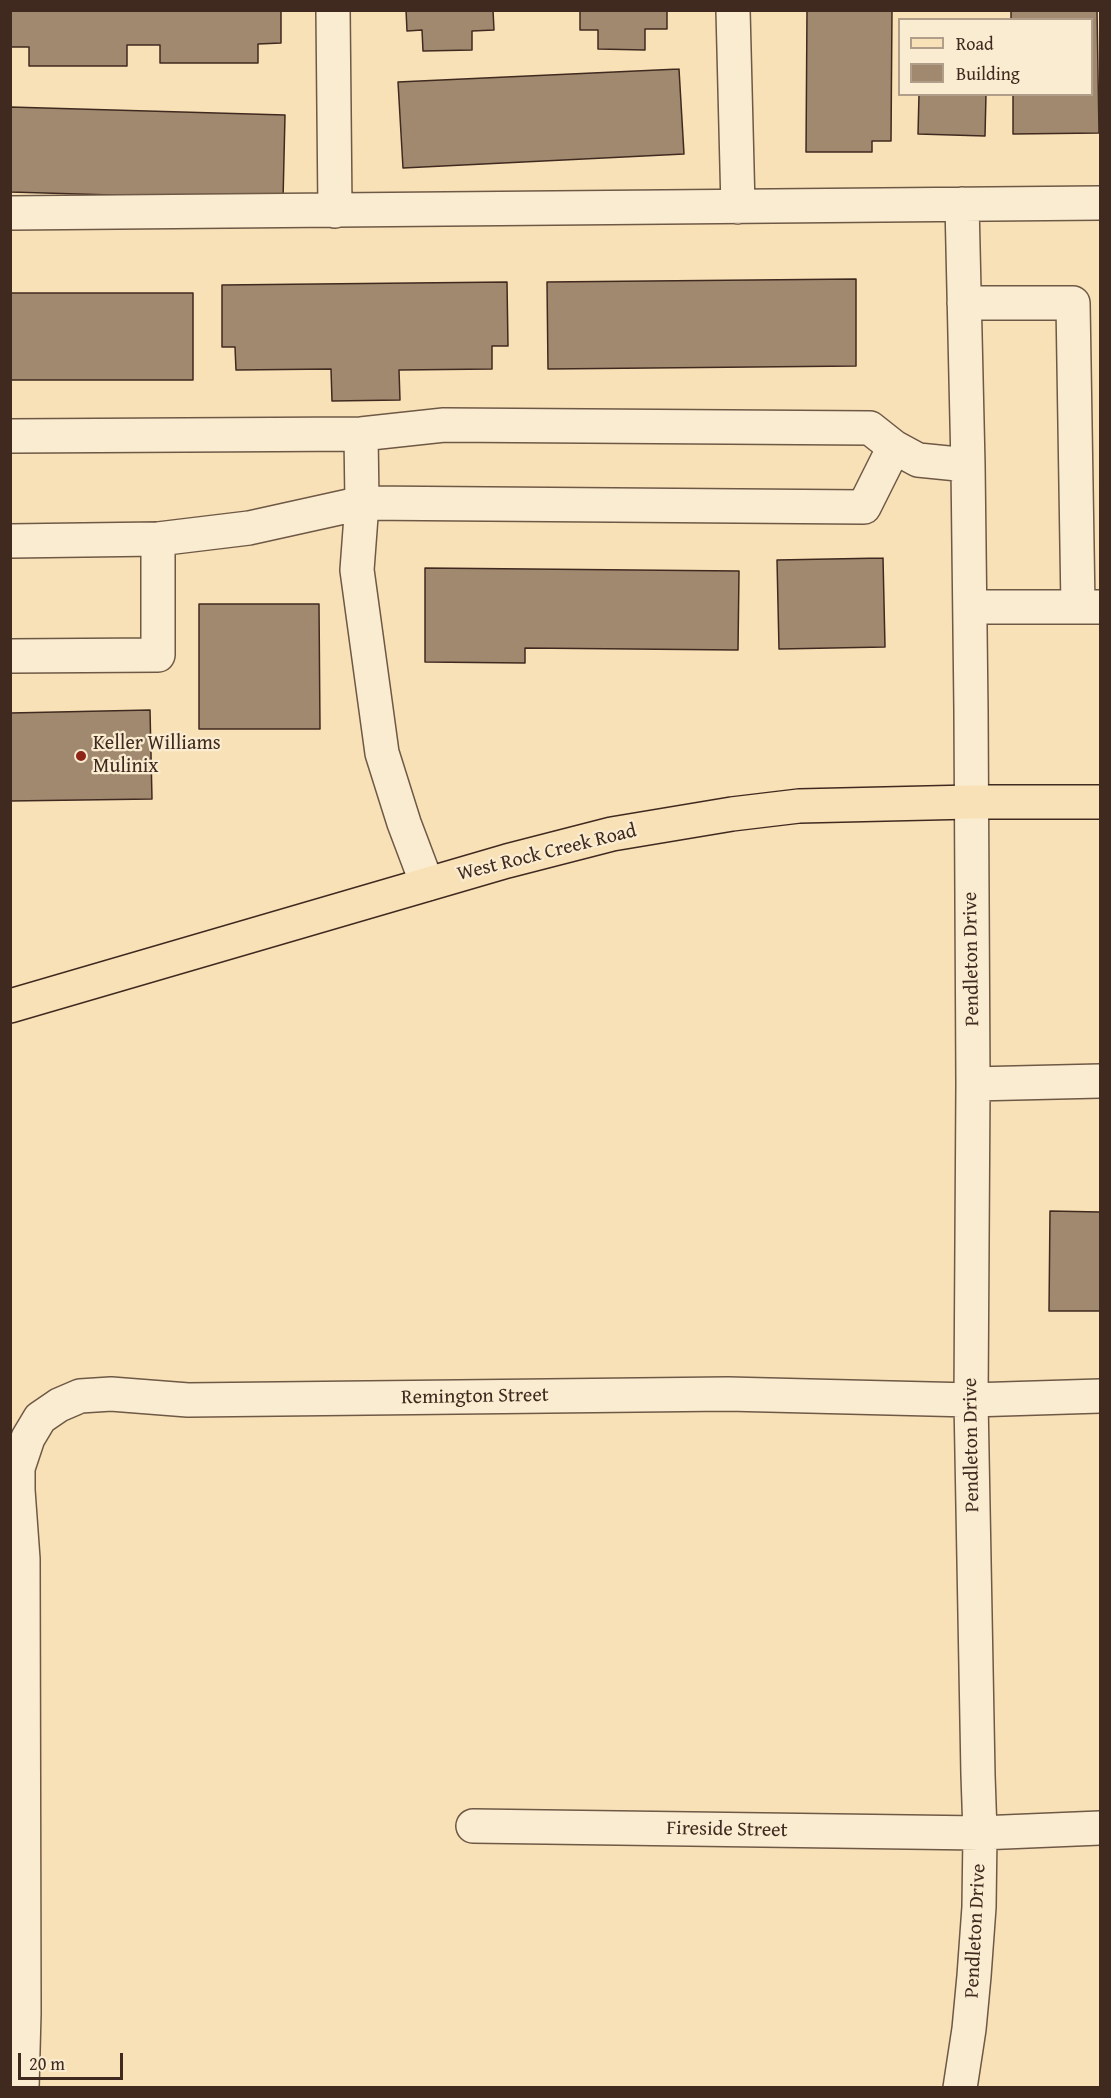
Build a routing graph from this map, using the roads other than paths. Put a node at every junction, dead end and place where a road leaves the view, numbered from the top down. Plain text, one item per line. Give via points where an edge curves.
1 (333, 10) edge
2 (733, 10) edge
3 (1101, 203) edge
4 (962, 204) junction
5 (738, 207) junction
6 (335, 211) junction
7 (10, 213) edge
8 (964, 303) junction
9 (361, 434) junction
10 (10, 436) edge
11 (894, 447) junction
12 (968, 465) junction
13 (362, 503) junction
14 (158, 539) junction
15 (10, 540) edge
16 (970, 607) junction
17 (1089, 607) edge
18 (10, 656) edge
19 (971, 802) junction
20 (1101, 802) edge
21 (427, 884) junction
22 (10, 1006) edge
23 (1101, 1081) edge
24 (973, 1084) junction
25 (1101, 1396) edge
26 (971, 1400) junction
27 (473, 1826) dead end
28 (1101, 1828) edge
29 (980, 1833) junction
30 (22, 2088) edge
31 (960, 2088) edge

1 - 6 street
2 - 5 street
3 - 4 street
4 - 5 street
4 - 8 street, Pendleton Drive
5 - 6 street
6 - 7 street
8 - 12 street, Pendleton Drive
8 - 17 street via 1073,303
9 - 10 street
9 - 11 street via 444,425 870,428
9 - 13 street
11 - 12 street via 918,460
11 - 13 street via 864,507
12 - 16 street, Pendleton Drive
13 - 14 street via 249,528
13 - 21 street via 357,570 382,753
14 - 15 street
14 - 18 street via 158,655
16 - 17 street
16 - 19 street, Pendleton Drive
19 - 20 main road, West Rock Creek Road
19 - 21 main road, West Rock Creek Road via 799,806 732,814 612,834
19 - 24 street, Pendleton Drive
21 - 22 main road, West Rock Creek Road
23 - 24 street
24 - 26 street, Pendleton Drive
25 - 26 street, Remington Street
26 - 29 street, Pendleton Drive
26 - 30 street, Remington Street via 728,1394 188,1400 111,1394 80,1396 40,1418 18,1468 23,1559
27 - 29 street, Fireside Street
28 - 29 street, Fireside Street
29 - 31 street, Pendleton Drive via 979,1907

